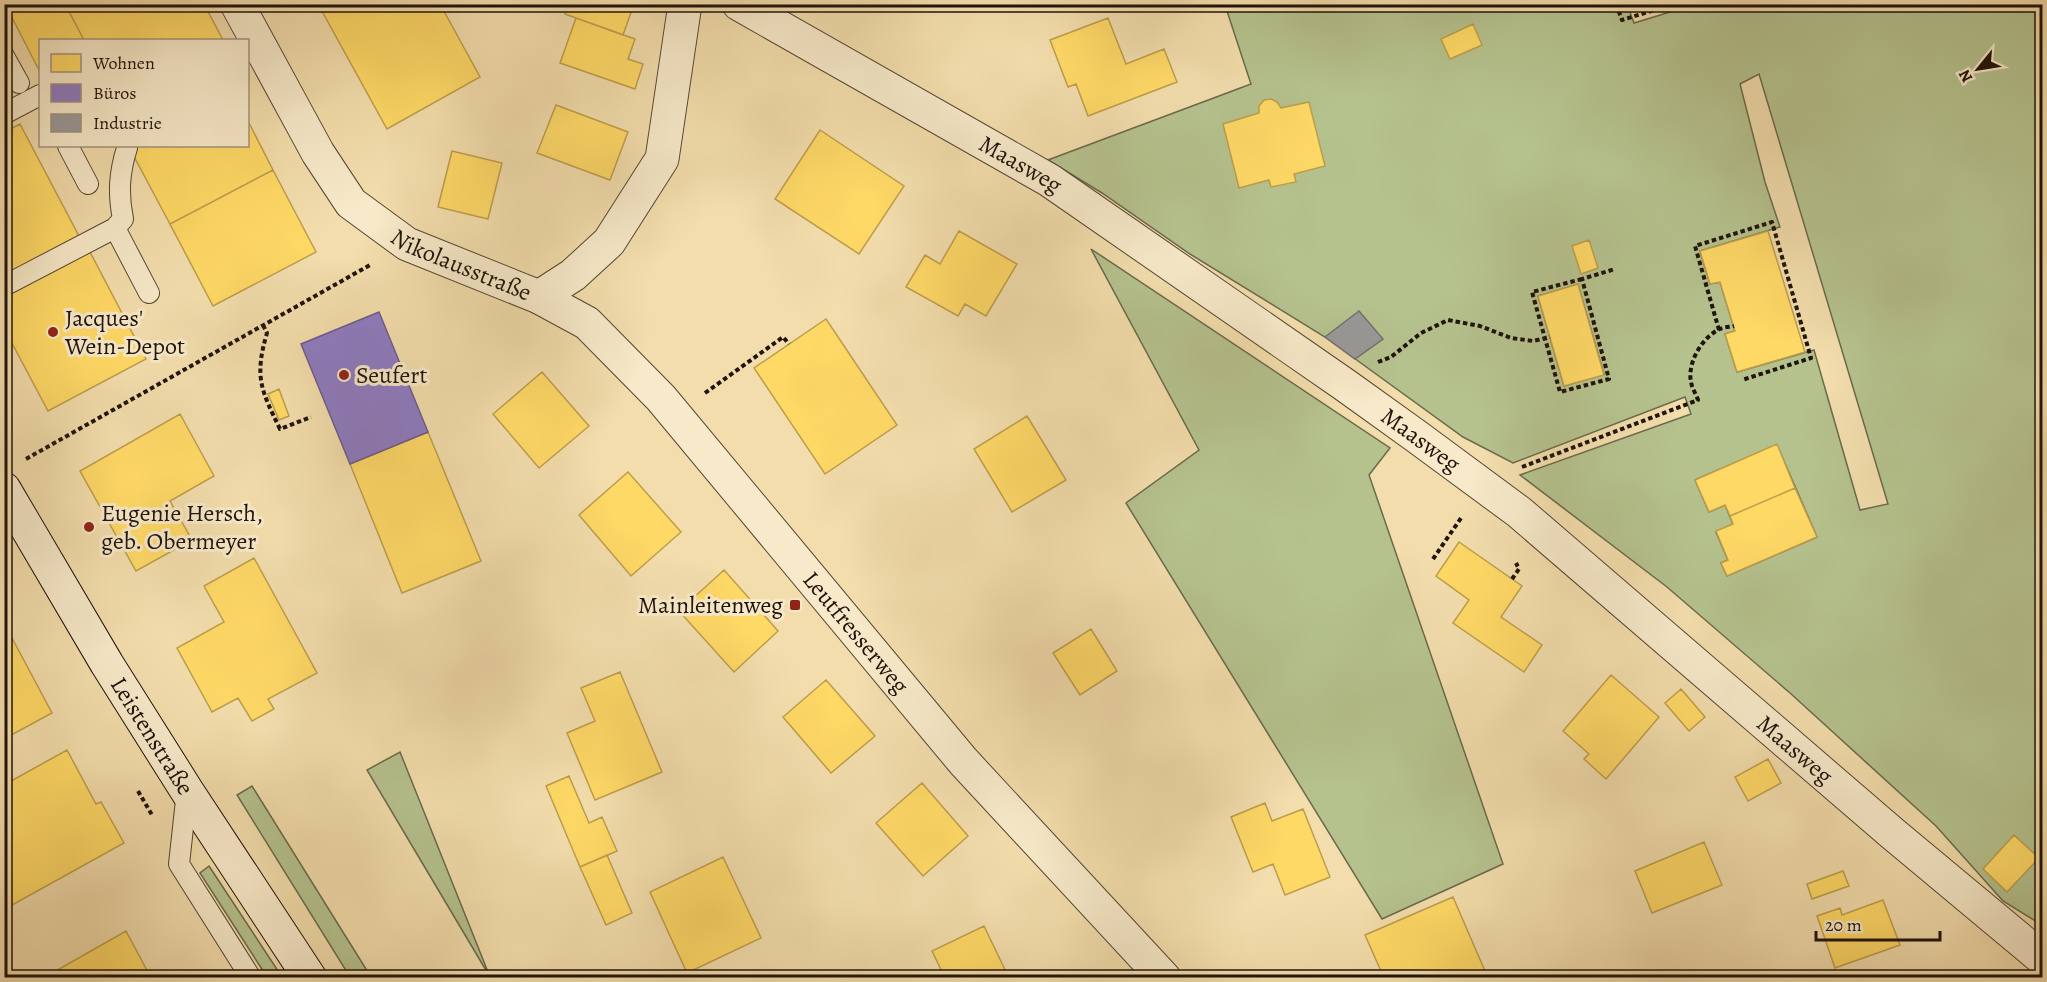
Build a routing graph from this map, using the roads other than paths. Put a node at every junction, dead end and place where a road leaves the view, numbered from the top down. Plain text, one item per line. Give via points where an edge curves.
1 (237, 4) edge
2 (685, 4) edge
3 (739, 4) edge
4 (4, 56) edge
5 (18, 83) dead end
6 (39, 96) edge
7 (4, 114) edge
8 (69, 147) edge
9 (127, 148) dead end
10 (88, 184) dead end
11 (115, 228) junction
12 (4, 286) edge
13 (149, 293) dead end
14 (539, 297) junction
15 (4, 489) edge
16 (187, 791) junction
17 (2043, 958) edge
18 (251, 978) edge
19 (310, 978) edge
20 (1164, 978) edge

1 - 14 street, Nikolausstraße via 318,153 351,203 407,244
2 - 14 street, Nikolausstraße via 662,159 609,242 573,275
3 - 17 street, Maasweg via 1049,180 1345,385 1519,512
4 - 5 lane
6 - 7 lane
8 - 10 lane
9 - 11 lane via 119,186 123,219
11 - 12 lane
11 - 13 lane
14 - 20 street, Leutfresserweg via 587,323 660,398 963,761
15 - 16 street, Leistenstraße
16 - 18 lane via 180,864
16 - 19 street, Leistenstraße

